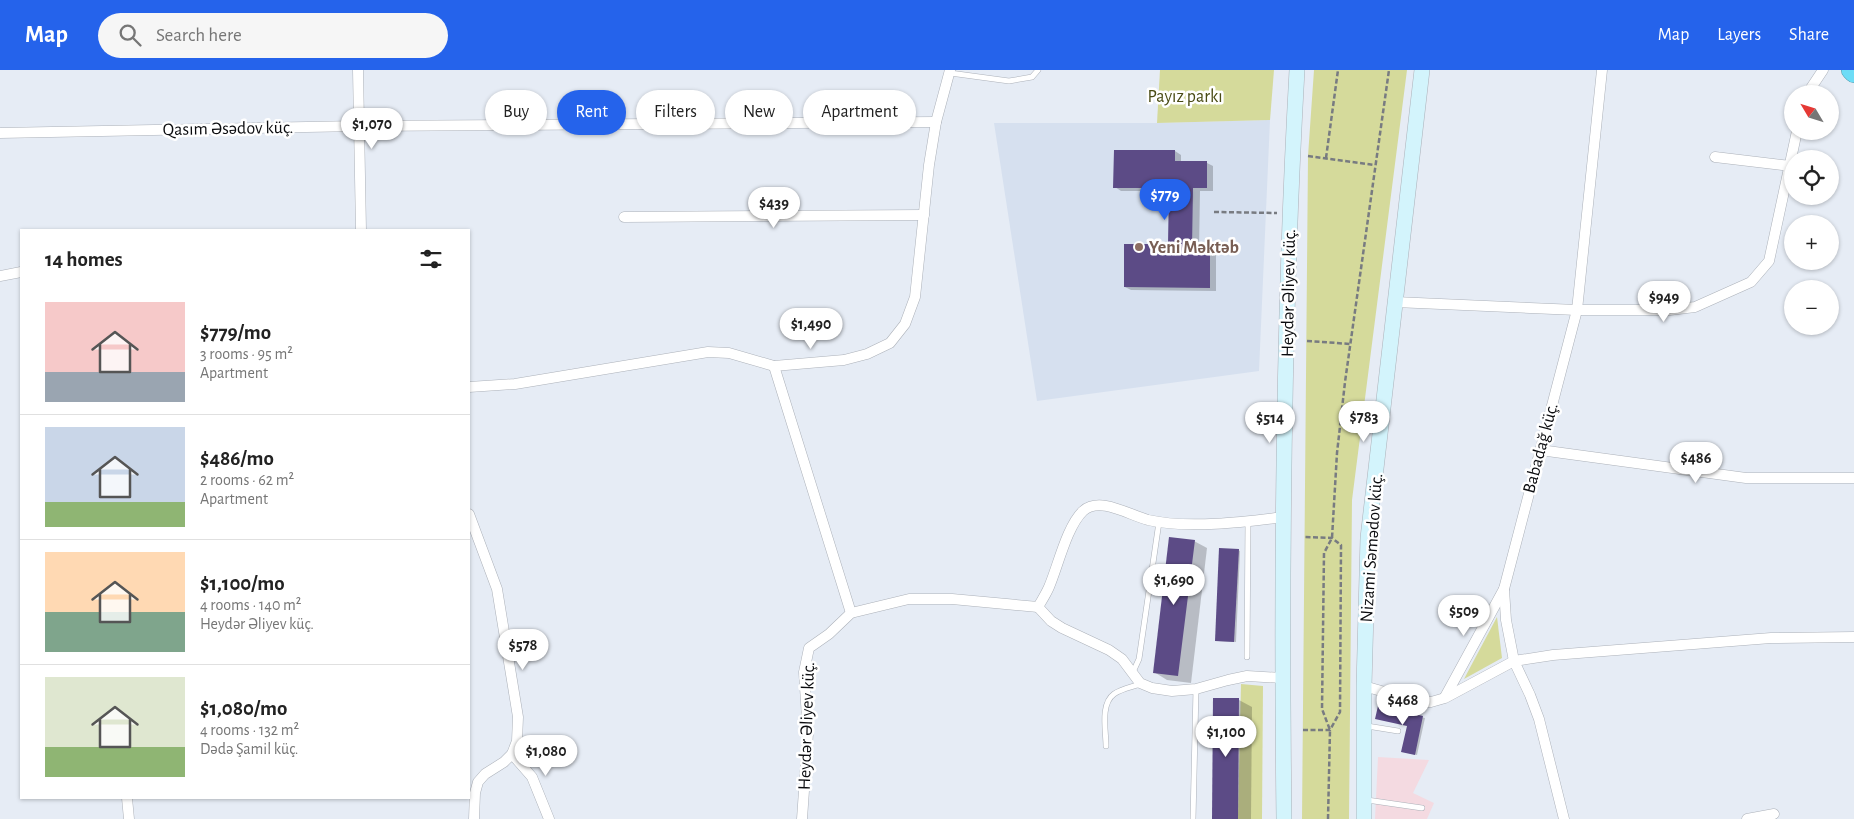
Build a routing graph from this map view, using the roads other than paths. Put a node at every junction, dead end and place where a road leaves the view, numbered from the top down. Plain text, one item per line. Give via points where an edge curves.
1 (358, 70) edge
2 (1038, 70) edge
3 (1296, 70) edge
4 (1422, 70) edge
5 (1602, 70) edge
6 (1823, 70) edge
7 (1851, 70) edge
8 (950, 71) edge
9 (1854, 73) edge
10 (1813, 85) edge
11 (936, 122) junction
12 (359, 126) junction
13 (0, 133) edge
14 (1715, 157) dead end
15 (1784, 165) edge
16 (1784, 193) edge
17 (924, 215) junction
18 (624, 217) dead end
19 (361, 229) edge
20 (20, 272) edge
21 (0, 276) edge
22 (1395, 302) junction
23 (1577, 310) junction
24 (774, 366) junction
25 (470, 387) edge
26 (1540, 450) junction
27 (1854, 478) edge
28 (470, 517) edge
29 (1284, 517) junction
30 (1248, 521) junction
31 (1160, 522) junction
32 (1504, 589) junction
33 (1038, 606) junction
34 (851, 613) junction
35 (1854, 637) edge
36 (1247, 657) dead end
37 (1514, 661) junction
38 (1133, 672) junction
39 (1283, 678) junction
40 (1140, 683) junction
41 (1364, 686) junction
42 (1196, 689) junction
43 (1445, 698) junction
44 (1364, 726) junction
45 (1398, 731) dead end
46 (1106, 746) dead end
47 (512, 754) junction
48 (127, 799) edge
49 (1364, 800) junction
50 (1422, 808) dead end
51 (1774, 814) dead end
52 (128, 819) edge
53 (474, 819) edge
54 (549, 819) edge
55 (802, 819) edge
56 (1192, 819) edge
57 (1284, 819) edge
58 (1364, 819) edge
59 (1564, 819) edge
60 (1747, 819) edge

1 - 12 street
2 - 8 lane via 1032,77 1009,81
3 - 29 street, Heydər Əliyev küç. via 1289,214
4 - 22 street, Nizami Səmədov küç.
5 - 23 street, Babadağ küç.
6 - 10 street
7 - 9 highway
8 - 11 street
11 - 12 street, Qasım Əsədov küç.
11 - 17 street
12 - 13 street, Qasım Əsədov küç.
12 - 19 street
14 - 15 street
16 - 23 street via 1769,261 1751,282 1695,307
17 - 18 street
17 - 24 street via 915,297 905,324 890,343 844,360
20 - 21 street
22 - 23 street
22 - 41 street, Nizami Səmədov küç. via 1368,538
23 - 26 street, Babadağ küç.
24 - 25 street via 729,353 708,352 514,384
24 - 34 street
26 - 27 street via 1746,478
26 - 32 street, Babadağ küç.
28 - 47 street via 497,589 518,717
29 - 30 street
29 - 39 street, Heydər Əliyev küç.
30 - 31 street
30 - 36 lane
31 - 33 street via 1100,505 1085,509 1075,520
31 - 38 lane via 1139,659
32 - 37 street, Babadağ küç.
32 - 43 street
33 - 34 street via 909,599
33 - 38 street via 1062,628 1122,659
34 - 55 street, Heydər Əliyev küç. via 809,648 807,656 804,672 808,733
35 - 37 street via 1771,638
37 - 43 street
37 - 59 street, Babadağ küç. via 1539,720
38 - 40 street
39 - 42 street via 1247,676
39 - 57 street, Heydər Əliyev küç.
40 - 42 street via 1172,691
40 - 46 lane via 1114,694 1108,701
41 - 43 street via 1419,702
41 - 44 street, Nizami Səmədov küç.
42 - 56 lane
44 - 45 lane
44 - 49 street, Nizami Səmədov küç.
47 - 53 street via 478,782 474,793
47 - 54 street via 532,777
48 - 52 street
49 - 50 lane
49 - 58 street, Nizami Səmədov küç.
51 - 60 street

